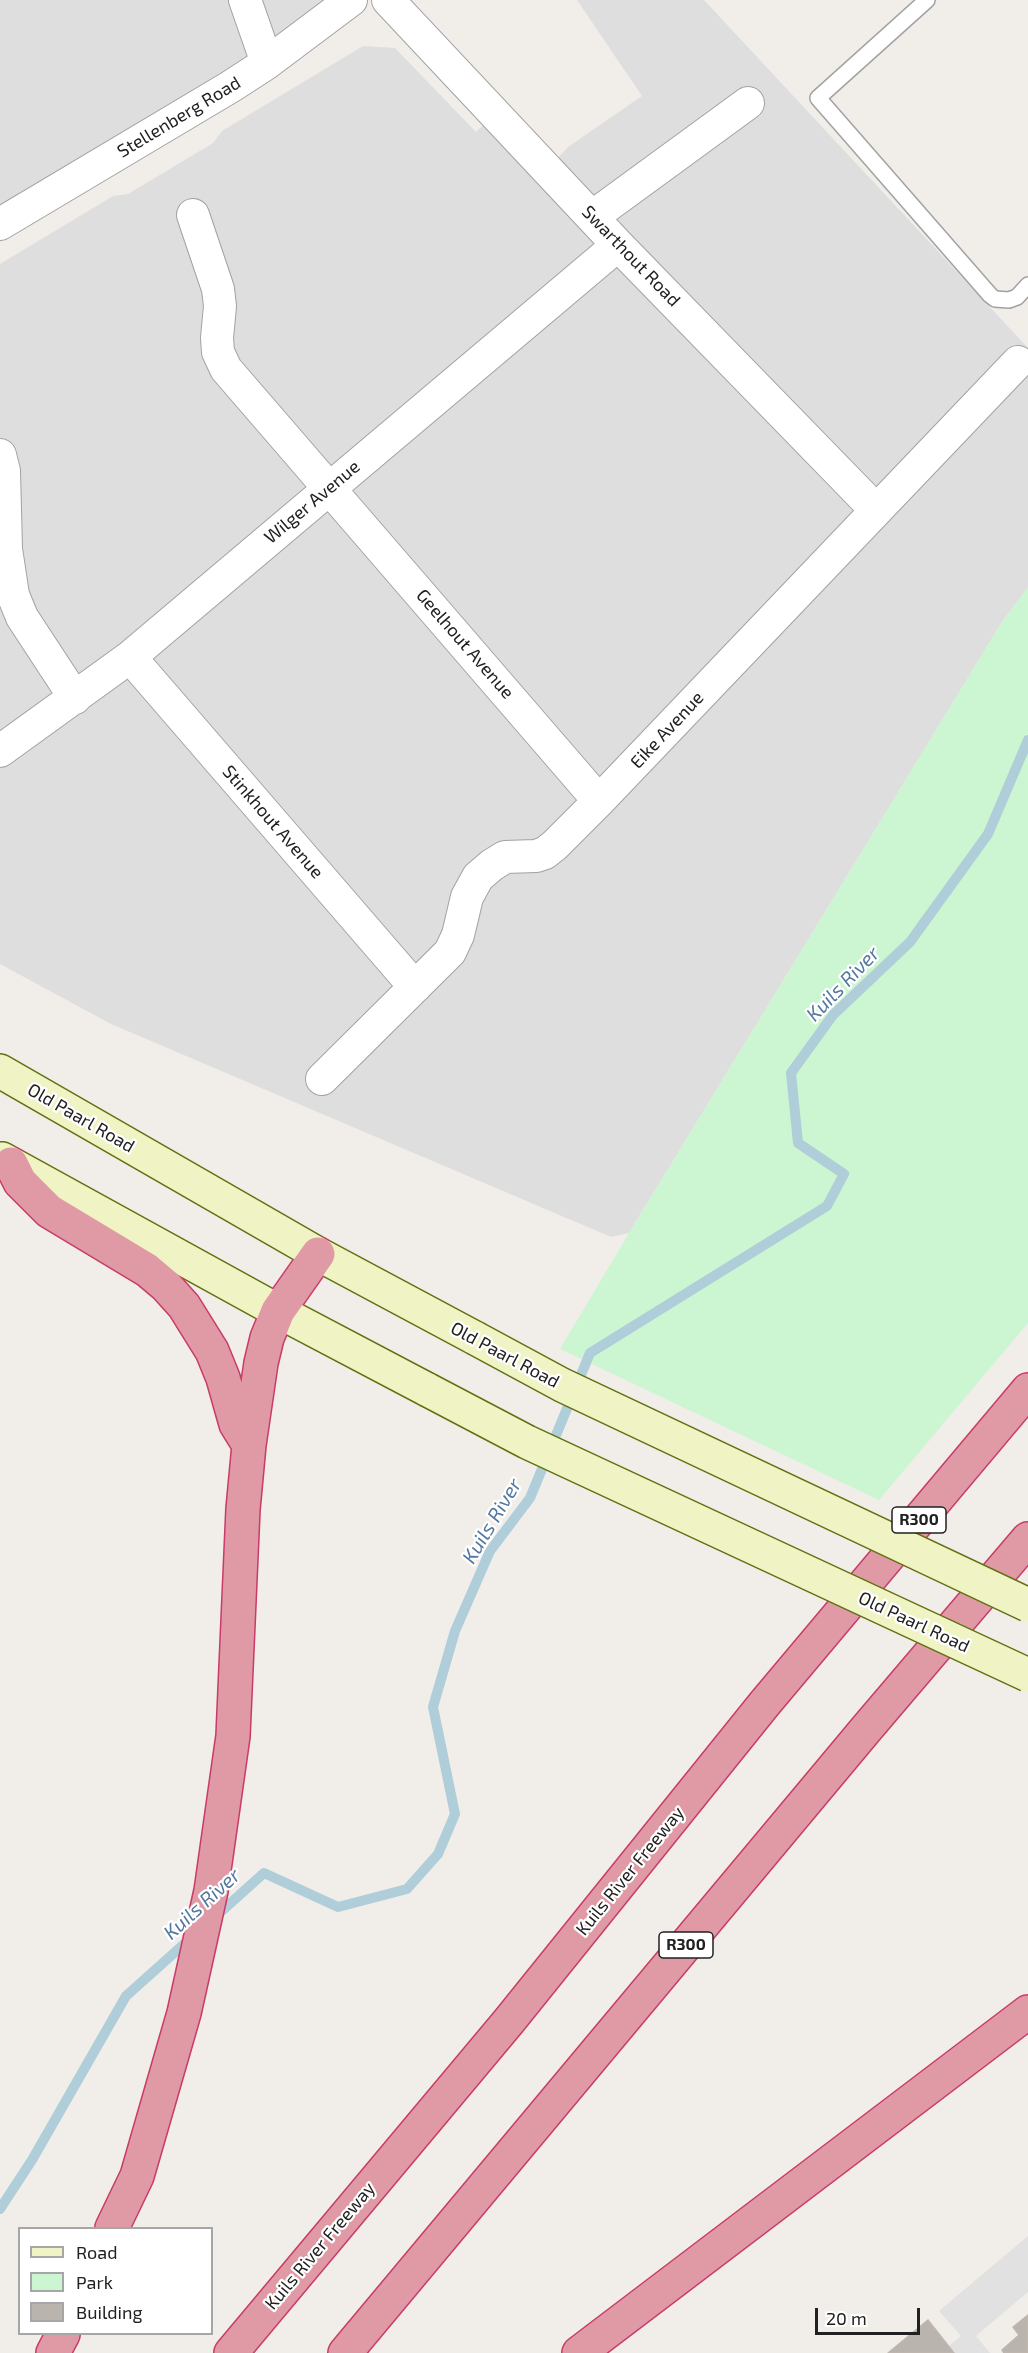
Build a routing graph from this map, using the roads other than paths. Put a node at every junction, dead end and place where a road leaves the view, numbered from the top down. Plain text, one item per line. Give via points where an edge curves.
1 (245, 0) edge
2 (351, 0) edge
3 (388, 0) edge
4 (927, 0) edge
5 (267, 63) junction
6 (748, 103) dead end
7 (193, 215) dead end
8 (592, 217) junction
9 (0, 224) edge
10 (618, 245) junction
11 (1028, 285) edge
12 (1018, 363) dead end
13 (0, 455) edge
14 (330, 487) junction
15 (876, 510) junction
16 (130, 657) junction
17 (75, 698) junction
18 (0, 751) edge
19 (599, 801) junction
20 (415, 987) junction
21 (0, 1071) edge
22 (322, 1079) dead end
23 (6, 1160) edge
24 (318, 1254) junction
25 (278, 1311) junction
26 (1028, 1390) edge
27 (249, 1445) junction
28 (1028, 1539) edge
29 (1028, 1605) edge
30 (1028, 1675) edge
31 (1028, 2012) edge
32 (113, 2227) edge
33 (62, 2335) edge
34 (53, 2353) edge
35 (231, 2353) edge
36 (345, 2353) edge
37 (579, 2353) edge

1 - 5 street
2 - 5 street, Stellenberg Road
3 - 8 street, Swarthout Road
4 - 11 lane via 818,98 990,295 1009,300
5 - 9 street, Stellenberg Road
6 - 8 street
7 - 14 street, Geelhout Avenue via 220,299 217,338 221,359 230,375
8 - 10 street, Swarthout Road
10 - 14 street, Wilger Avenue
10 - 15 street, Swarthout Road
12 - 15 street, Eike Avenue
13 - 17 street via 13,594 22,617
14 - 16 street, Wilger Avenue
14 - 19 street, Geelhout Avenue
15 - 19 street, Eike Avenue
16 - 17 street, Wilger Avenue
16 - 20 street, Stinkhout Avenue
17 - 18 street, Wilger Avenue
19 - 20 street, Eike Avenue via 549,850 536,856 506,857 478,877 467,897 450,952
20 - 22 street, Eike Avenue
21 - 24 main road, Old Paarl Road
23 - 25 main road, Old Paarl Road
23 - 27 highway via 20,1182 49,1211 147,1270 184,1306 212,1351 236,1424
24 - 25 highway
24 - 29 main road, Old Paarl Road, bridge via 562,1385
25 - 27 highway via 261,1363
25 - 30 main road, Old Paarl Road, bridge via 527,1442
26 - 35 highway, Kuils River Freeway / R300 via 765,1703 509,2021
27 - 32 highway via 233,1736 211,1891 184,2013 137,2176
28 - 36 highway, R300
31 - 37 highway
33 - 34 highway

